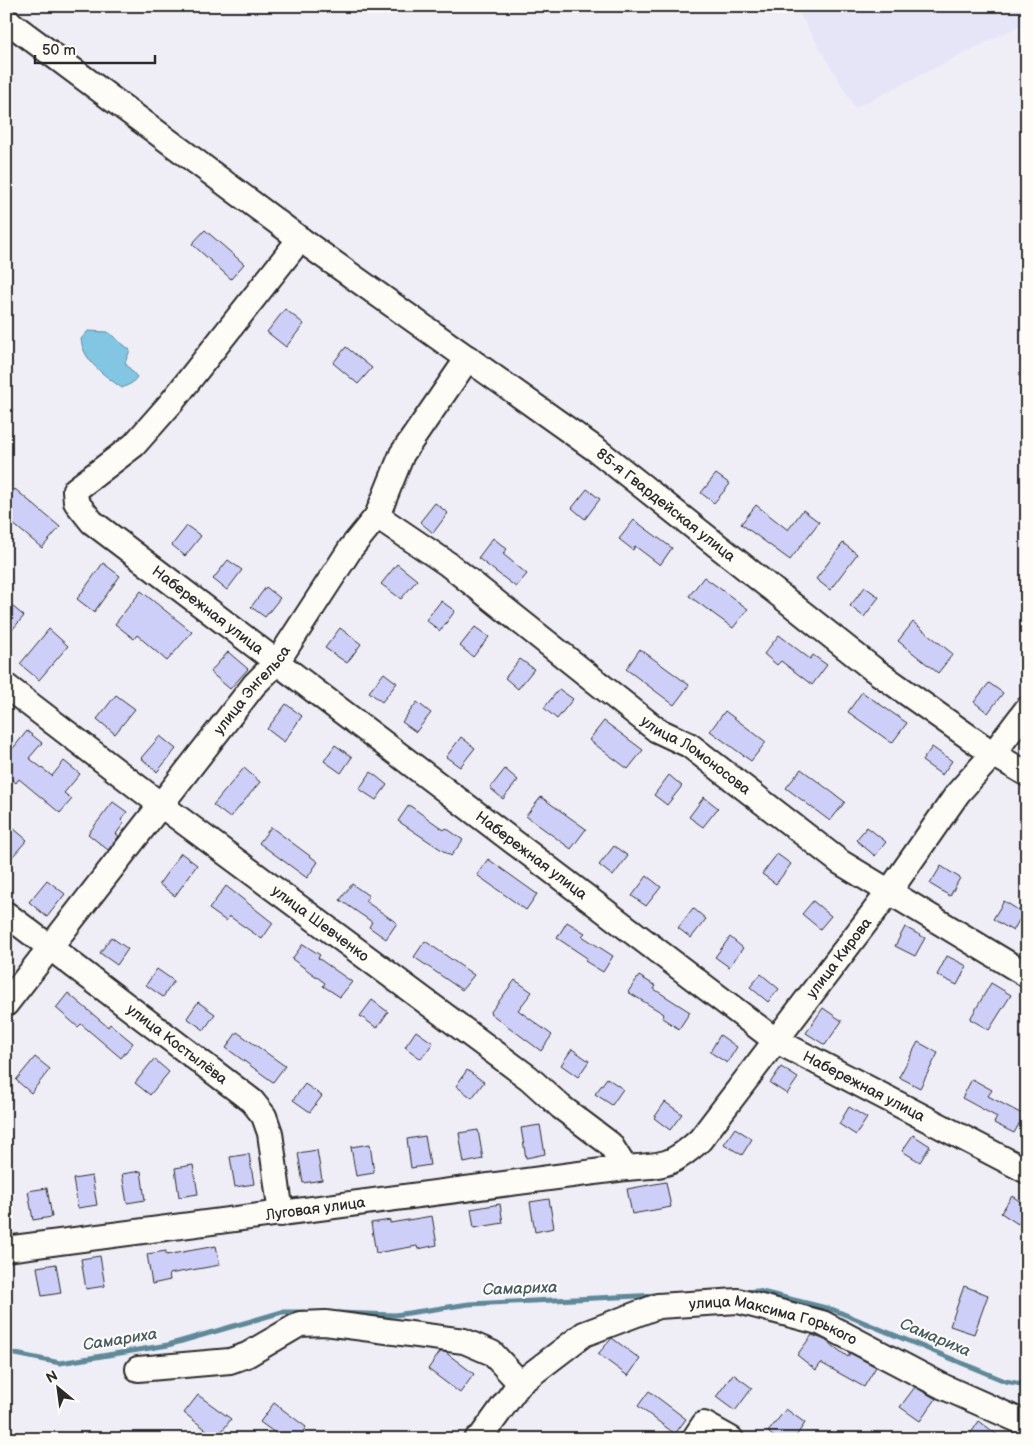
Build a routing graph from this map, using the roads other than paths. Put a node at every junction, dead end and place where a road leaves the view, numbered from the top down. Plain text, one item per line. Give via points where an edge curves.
1 (6, 20) edge
2 (300, 239) junction
3 (468, 358) junction
4 (377, 516) junction
5 (278, 662) junction
6 (6, 686) edge
7 (1027, 709) edge
8 (993, 754) junction
9 (1027, 774) edge
10 (161, 805) junction
11 (889, 892) junction
12 (6, 914) edge
13 (49, 949) junction
14 (1027, 975) edge
15 (6, 1004) edge
16 (776, 1040) junction
17 (625, 1168) junction
18 (1027, 1171) edge
19 (281, 1214) junction
20 (6, 1249) edge
21 (138, 1369) dead end
22 (520, 1383) junction
23 (1027, 1424) edge
24 (699, 1431) edge
25 (481, 1438) edge
26 (731, 1439) edge

1 - 2 street, 85-я Гвардейская улица
2 - 3 street, 85-я Гвардейская улица
2 - 5 street, Набережная улица via 140,438 75,490 76,502 92,522
3 - 4 street, улица Энгельса via 402,454
3 - 8 street, 85-я Гвардейская улица via 598,451 874,668
4 - 5 street, улица Энгельса via 351,548
4 - 11 street, улица Ломоносова via 448,564 657,730 689,745 840,862
5 - 10 street, улица Энгельса via 254,685
5 - 16 street, Набережная улица
6 - 10 street, улица Шевченко
7 - 8 street, улица Кирова
8 - 9 street, 85-я Гвардейская улица
8 - 11 street, улица Кирова via 958,793
10 - 13 street, улица Энгельса
10 - 17 street, улица Шевченко via 529,1078 610,1144
11 - 14 street, улица Ломоносова
11 - 16 street, улица Кирова
12 - 13 street, улица Костылёва
13 - 15 street, улица Энгельса
13 - 19 street, улица Костылёва via 252,1101 264,1116 270,1133
16 - 17 street, улица Кирова via 700,1140 678,1159 662,1165
16 - 18 street, Набережная улица
17 - 19 street, Луговая улица
19 - 20 street, Луговая улица
21 - 22 street via 230,1360 247,1355 300,1324 325,1323 464,1341 492,1353
22 - 23 street, улица Максима Горького via 584,1334 658,1306 738,1301 822,1323 944,1387
22 - 25 street
24 - 26 street

